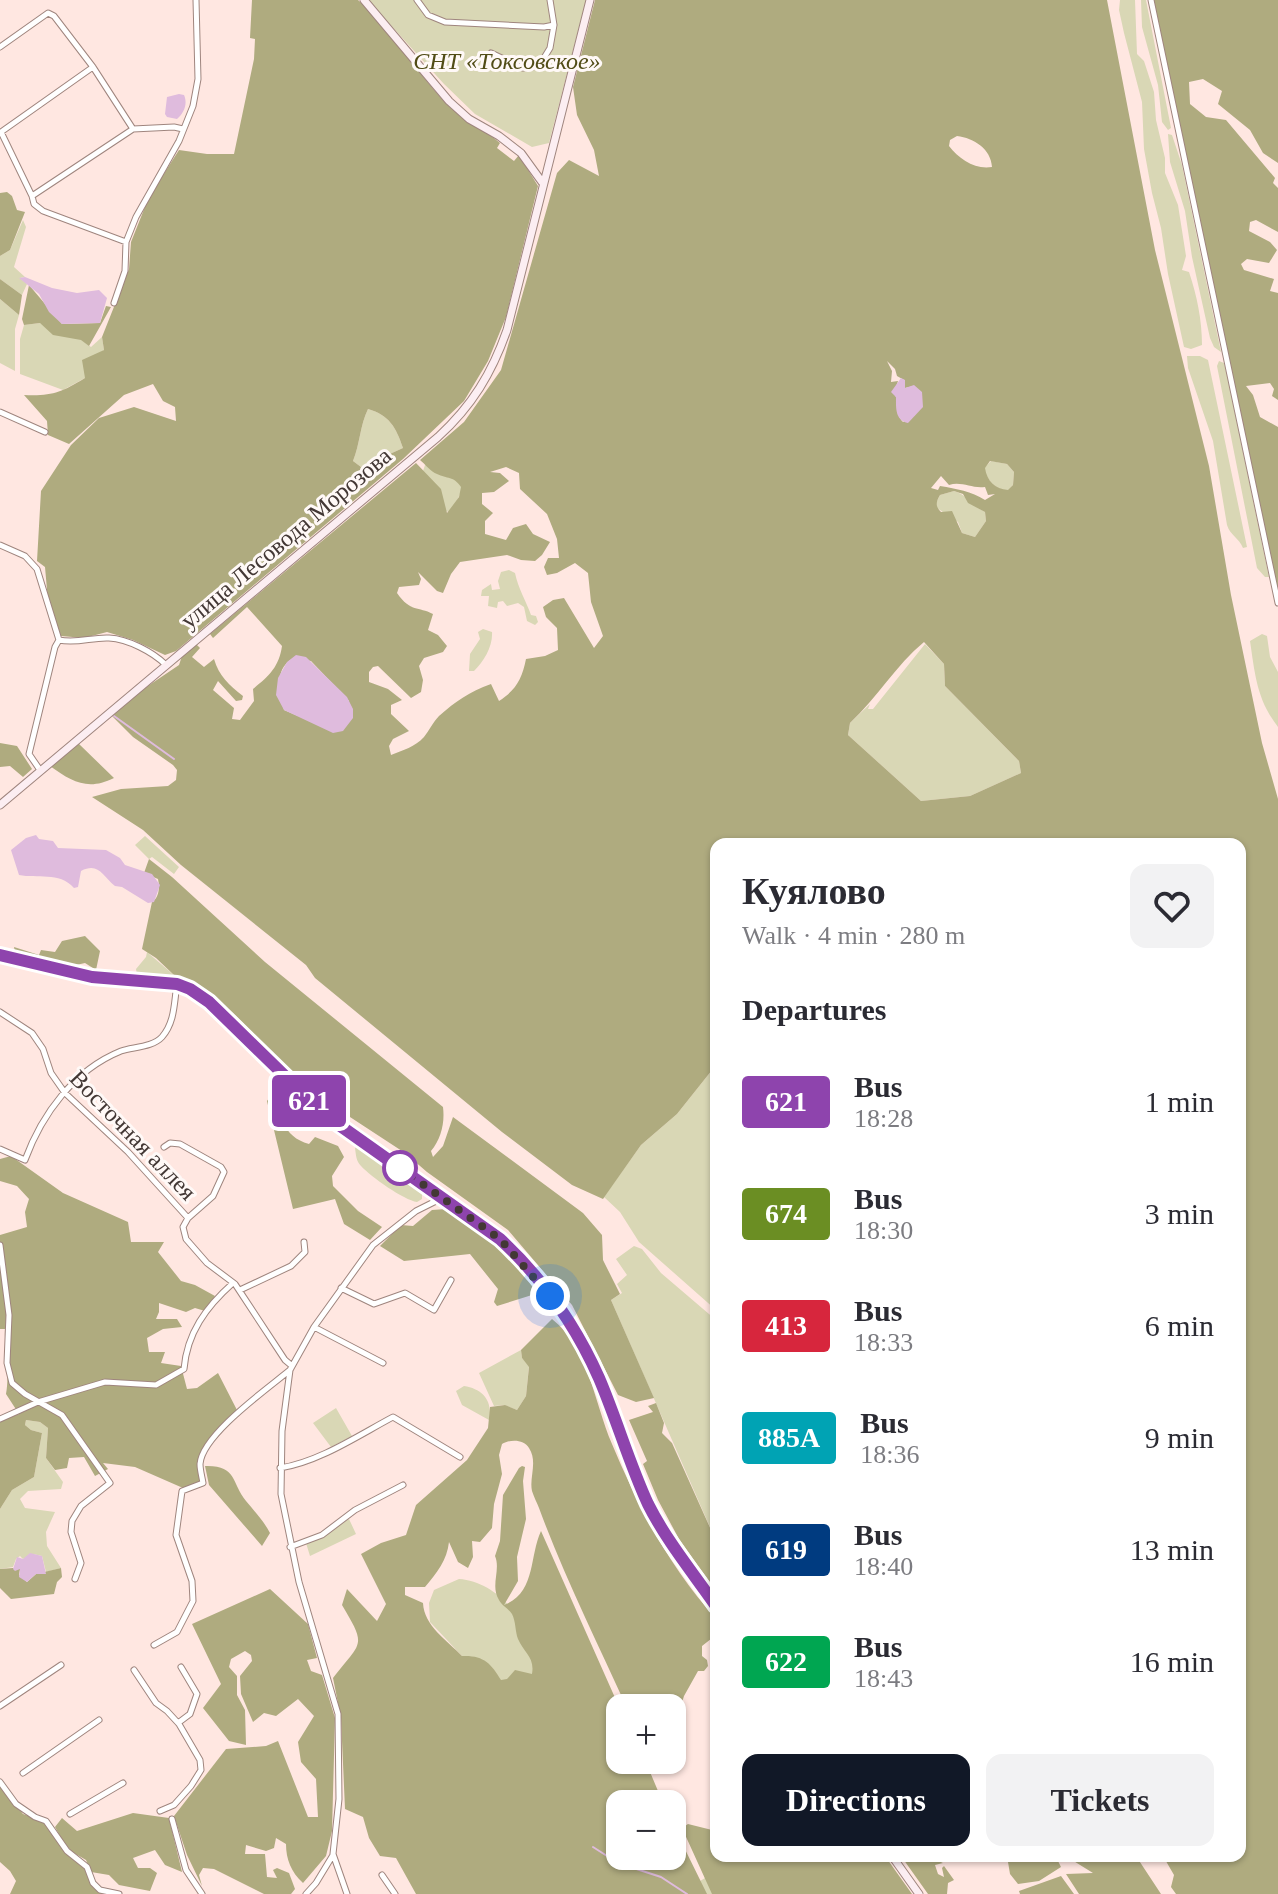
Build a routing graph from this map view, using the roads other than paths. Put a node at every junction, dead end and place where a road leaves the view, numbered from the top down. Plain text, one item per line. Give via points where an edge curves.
1 (196, 0) edge
2 (364, 0) edge
3 (417, 0) edge
4 (550, 0) edge
5 (1151, 0) edge
6 (588, 2) edge
7 (554, 25) junction
8 (0, 47) edge
9 (491, 53) dead end
10 (93, 67) junction
11 (133, 129) junction
12 (183, 129) junction
13 (1, 131) edge
14 (542, 182) junction
15 (32, 196) junction
16 (126, 242) junction
17 (114, 303) dead end
18 (0, 412) edge
19 (45, 432) dead end
20 (0, 545) edge
21 (1278, 603) edge
22 (59, 640) junction
23 (166, 665) junction
24 (40, 770) junction
25 (0, 805) edge
26 (0, 955) edge
27 (177, 984) junction
28 (0, 1012) edge
29 (65, 1093) junction
30 (164, 1147) dead end
31 (0, 1149) edge
32 (442, 1198) junction
33 (188, 1218) junction
34 (304, 1242) dead end
35 (0, 1245) edge
36 (451, 1280) dead end
37 (233, 1283) junction
38 (341, 1288) junction
39 (240, 1290) junction
40 (314, 1327) junction
41 (383, 1363) dead end
42 (290, 1367) junction
43 (38, 1402) junction
44 (0, 1419) edge
45 (460, 1457) dead end
46 (280, 1468) junction
47 (403, 1485) dead end
48 (290, 1547) junction
49 (75, 1579) dead end
50 (710, 1597) edge
51 (154, 1645) dead end
52 (61, 1665) dead end
53 (181, 1667) dead end
54 (134, 1670) dead end
55 (0, 1706) edge
56 (99, 1720) dead end
57 (178, 1723) junction
58 (23, 1773) dead end
59 (0, 1782) edge
60 (123, 1783) dead end
61 (160, 1811) dead end
62 (70, 1814) dead end
63 (172, 1819) dead end
64 (333, 1854) junction
65 (896, 1862) edge
66 (382, 1875) dead end
67 (316, 1883) junction
68 (119, 1894) edge
69 (202, 1894) edge
70 (306, 1894) edge
71 (314, 1894) edge
72 (347, 1894) edge
73 (395, 1894) edge
74 (919, 1894) edge

1 - 12 street via 198,79
2 - 14 street via 449,101 521,153
3 - 7 street via 428,15 445,22
4 - 7 street
5 - 21 street
6 - 14 street, улица Лесовода Морозова
7 - 9 street via 550,48 539,66 523,68
8 - 10 street via 48,13
10 - 11 street
10 - 13 street
11 - 12 street
11 - 15 street
12 - 16 street
13 - 15 street
14 - 23 street, улица Лесовода Морозова via 507,330 496,361 461,416
15 - 16 street via 43,211
16 - 17 street via 125,271
18 - 19 street
20 - 22 street via 25,556 37,569
22 - 23 street via 121,640
22 - 24 street via 29,754
23 - 24 street, улица Лесовода Морозова
24 - 25 street, улица Лесовода Морозова
26 - 27 street via 92,977
27 - 29 street via 174,1012 159,1041 112,1055
27 - 32 street via 209,1002 325,1115
28 - 29 street, Восточная аллея via 39,1041
29 - 31 street via 47,1112 25,1160
29 - 33 street, Восточная аллея
30 - 33 street via 180,1144 224,1172 213,1196
32 - 38 street via 374,1244
32 - 50 street via 514,1252 568,1318 653,1513
33 - 37 street, Восточная аллея via 183,1227 186,1239
34 - 39 street via 305,1252 291,1266
35 - 43 street via 9,1315 7,1363 12,1383
36 - 38 street via 434,1310 405,1293 374,1304
37 - 39 street
37 - 43 street via 200,1319 185,1347 184,1369 168,1380 156,1385 105,1382
38 - 40 street
39 - 42 street
40 - 41 street
40 - 42 street
42 - 46 street
42 - 51 street via 219,1431 200,1464 203,1483 182,1491 176,1535 192,1581 193,1601 177,1632
43 - 44 street
43 - 49 street via 66,1419 110,1483 81,1506 72,1521 81,1563
45 - 46 street via 393,1417 323,1453
46 - 48 street
47 - 48 street via 322,1535
48 - 64 street via 339,1721
52 - 55 street
53 - 57 street via 197,1694 190,1714
54 - 57 street via 156,1703
56 - 58 street
57 - 61 street via 201,1770 174,1805
59 - 68 street via 24,1810 46,1821 100,1890
60 - 62 street
63 - 69 street via 186,1870
64 - 67 street
64 - 72 street
65 - 74 street
66 - 73 street
67 - 70 street
67 - 71 street

